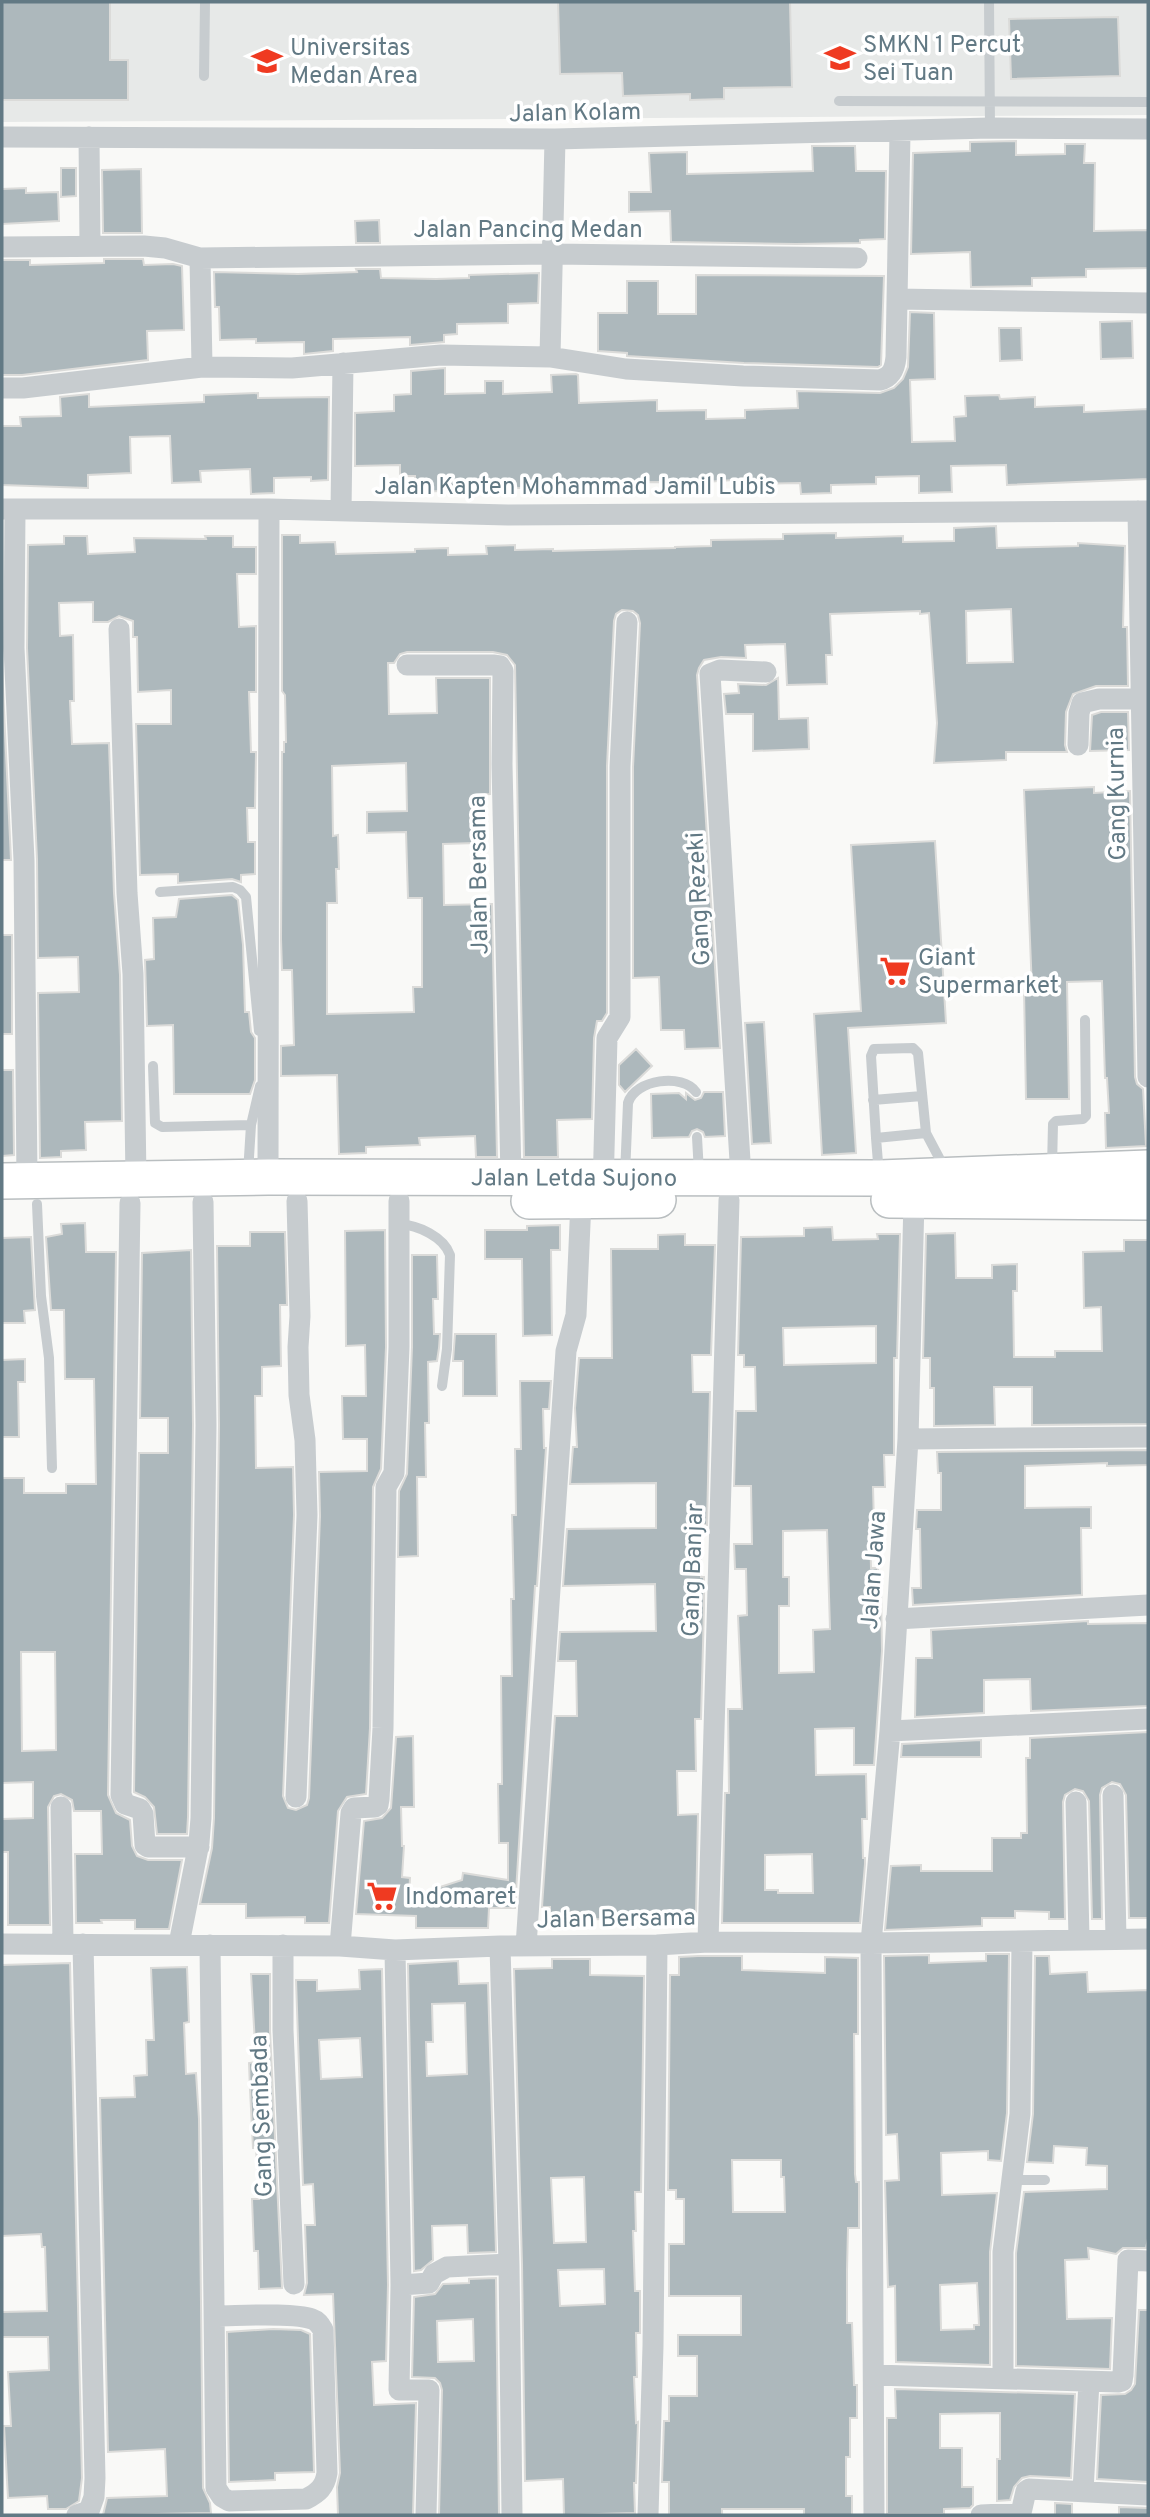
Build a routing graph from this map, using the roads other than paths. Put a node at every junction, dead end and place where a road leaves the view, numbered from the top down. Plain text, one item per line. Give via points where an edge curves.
1 (205, 2) edge
2 (989, 2) edge
3 (204, 76) dead end
4 (839, 101) dead end
5 (990, 102) junction
6 (1148, 102) edge
7 (990, 128) junction
8 (1148, 129) edge
9 (900, 132) junction
10 (2, 137) edge
11 (89, 137) junction
12 (555, 139) junction
13 (90, 245) junction
14 (2, 247) edge
15 (554, 254) junction
16 (200, 258) junction
17 (857, 258) dead end
18 (897, 299) junction
19 (1148, 303) edge
20 (550, 357) junction
21 (343, 363) junction
22 (202, 367) junction
23 (2, 388) edge
24 (8, 509) edge
25 (269, 509) junction
26 (341, 511) junction
27 (1143, 511) edge
28 (627, 622) dead end
29 (119, 629) dead end
30 (407, 665) dead end
31 (766, 672) dead end
32 (1141, 699) junction
33 (1078, 745) dead end
34 (160, 892) dead end
35 (1085, 1020) dead end
36 (153, 1066) dead end
37 (1148, 1076) edge
38 (696, 1092) dead end
39 (922, 1096) junction
40 (873, 1100) junction
41 (251, 1125) junction
42 (926, 1133) junction
43 (697, 1137) dead end
44 (876, 1138) junction
45 (1148, 1168) edge
46 (948, 1176) junction
47 (258, 1177) junction
48 (511, 1177) junction
49 (699, 1177) junction
50 (880, 1178) junction
51 (1052, 1186) junction
52 (22, 1188) edge
53 (735, 1189) junction
54 (133, 1191) junction
55 (607, 1191) junction
56 (914, 1200) junction
57 (298, 1201) junction
58 (203, 1202) junction
59 (1148, 1202) edge
60 (2, 1204) edge
61 (399, 1213) junction
62 (442, 1386) dead end
63 (1148, 1437) edge
64 (908, 1439) junction
65 (52, 1468) dead end
66 (1148, 1605) edge
67 (896, 1619) junction
68 (1148, 1719) edge
69 (890, 1731) junction
70 (1113, 1796) dead end
71 (296, 1797) dead end
72 (1076, 1802) dead end
73 (61, 1807) dead end
74 (198, 1847) junction
75 (1079, 1939) junction
76 (1148, 1939) edge
77 (1116, 1940) junction
78 (1022, 1941) junction
79 (708, 1942) junction
80 (871, 1943) junction
81 (2, 1944) edge
82 (73, 1944) junction
83 (179, 1944) junction
84 (210, 1945) junction
85 (283, 1945) junction
86 (340, 1945) junction
87 (657, 1945) junction
88 (500, 1946) junction
89 (526, 1946) junction
90 (395, 1950) junction
91 (1045, 2179) dead end
92 (1010, 2180) junction
93 (1148, 2261) edge
94 (509, 2263) junction
95 (294, 2284) dead end
96 (401, 2285) junction
97 (215, 2316) junction
98 (874, 2375) junction
99 (1003, 2379) junction
100 (1089, 2382) junction
101 (1083, 2491) junction
102 (1148, 2495) edge
103 (77, 2515) edge
104 (426, 2515) edge
105 (512, 2515) edge
106 (648, 2515) edge
107 (874, 2515) edge
108 (981, 2515) edge

1 - 3 lane
2 - 5 lane
4 - 5 lane
5 - 6 lane
5 - 7 lane
7 - 8 street, Jalan Kolam
7 - 9 street, Jalan Kolam
9 - 12 street, Jalan Kolam
9 - 18 street
10 - 11 street, Jalan Kolam
11 - 12 street, Jalan Kolam
11 - 13 street
12 - 15 street
13 - 14 street, Jalan Pancing Medan
13 - 16 street, Jalan Pancing Medan via 165,247
15 - 16 street, Jalan Pancing Medan
15 - 17 street, Jalan Pancing Medan
15 - 20 street
16 - 22 street
18 - 19 street
18 - 20 street via 895,364 889,376 880,380 639,370
20 - 21 street via 441,355
21 - 22 street via 292,368
21 - 26 street
22 - 23 street
24 - 25 street, Jalan Kapten Mohammad Jamil Lubis
24 - 52 street via 24,860
25 - 26 street, Jalan Kapten Mohammad Jamil Lubis
25 - 47 street
26 - 27 street, Jalan Kapten Mohammad Jamil Lubis via 508,515
27 - 32 street, Gang Kurnia
28 - 55 street via 620,767 620,1017 607,1038
29 - 54 street via 133,974
30 - 48 street, Jalan Bersama via 494,665 503,671
31 - 53 street, Gang Rezeki via 720,670 710,674
32 - 33 street via 1082,703
32 - 37 street, Gang Kurnia
34 - 41 lane via 233,887 246,897 259,1038 260,1092
35 - 51 lane via 1086,1116 1053,1124
36 - 41 lane via 153,1119 158,1126
38 - 55 lane via 682,1081 645,1084 633,1092
39 - 40 lane
39 - 40 lane via 916,1050 874,1049 870,1056
39 - 42 lane
40 - 44 lane
41 - 47 lane
42 - 44 lane
42 - 46 lane
43 - 49 lane
44 - 50 lane
45 - 51 highway, Jalan Letda Sujono
46 - 50 highway, Jalan Letda Sujono
46 - 51 highway, Jalan Letda Sujono
47 - 48 highway, Jalan Letda Sujono
47 - 54 highway, Jalan Letda Sujono
48 - 55 highway, Jalan Letda Sujono
49 - 53 highway, Jalan Letda Sujono
49 - 55 highway, Jalan Letda Sujono
50 - 53 highway, Jalan Letda Sujono
51 - 56 highway, Jalan Letda Sujono
51 - 59 highway, Jalan Letda Sujono
52 - 54 highway, Jalan Letda Sujono
52 - 60 highway, Jalan Letda Sujono
52 - 65 lane via 49,1358
53 - 55 highway, Jalan Letda Sujono
53 - 56 highway, Jalan Letda Sujono
53 - 79 street, Gang Banjar
54 - 58 highway, Jalan Letda Sujono
54 - 74 street via 121,1796 125,1804 143,1814 148,1847
55 - 61 highway, Jalan Letda Sujono
55 - 89 street via 566,1351
56 - 64 street, Jalan Jawa
57 - 58 highway, Jalan Letda Sujono
57 - 61 highway, Jalan Letda Sujono
57 - 71 street via 299,1395 307,1515
58 - 74 street via 206,1426
61 - 62 lane via 438,1239 450,1255
61 - 86 street via 399,1347 394,1473 386,1487 379,1799 375,1807 354,1808 351,1813
63 - 64 street
64 - 67 street, Jalan Jawa
66 - 67 street
67 - 69 street, Jalan Jawa
68 - 69 street
69 - 80 street, Jalan Jawa
70 - 77 street
72 - 75 street
73 - 82 street
74 - 83 street
75 - 77 street, Jalan Bersama
75 - 78 street, Jalan Bersama
76 - 77 street, Jalan Bersama
78 - 80 street, Jalan Bersama
78 - 92 street via 1020,2114
79 - 80 street, Jalan Bersama
79 - 87 street, Jalan Bersama
80 - 98 street, Jalan Jawa
81 - 82 street, Jalan Bersama
82 - 83 street, Jalan Bersama
82 - 103 street via 95,2478 93,2505
83 - 84 street, Jalan Bersama
84 - 85 street, Jalan Bersama
84 - 97 street
85 - 86 street, Jalan Bersama
85 - 95 street, Gang Sembada
86 - 90 street, Jalan Bersama
87 - 89 street, Jalan Bersama
87 - 106 street
88 - 89 street, Jalan Bersama
88 - 90 street, Jalan Bersama
88 - 94 street
90 - 96 street
91 - 92 lane
92 - 99 street via 1003,2252
93 - 100 street via 1128,2260 1122,2381
94 - 96 street via 447,2267 429,2283
94 - 105 street
96 - 104 street via 399,2390 429,2390
97 - 97 street via 216,2488 229,2501 314,2495 327,2473 320,2324 297,2316
98 - 99 street
98 - 107 street, Jalan Jawa
99 - 100 street
100 - 101 street
101 - 102 street
101 - 108 street via 1029,2489 1021,2513

